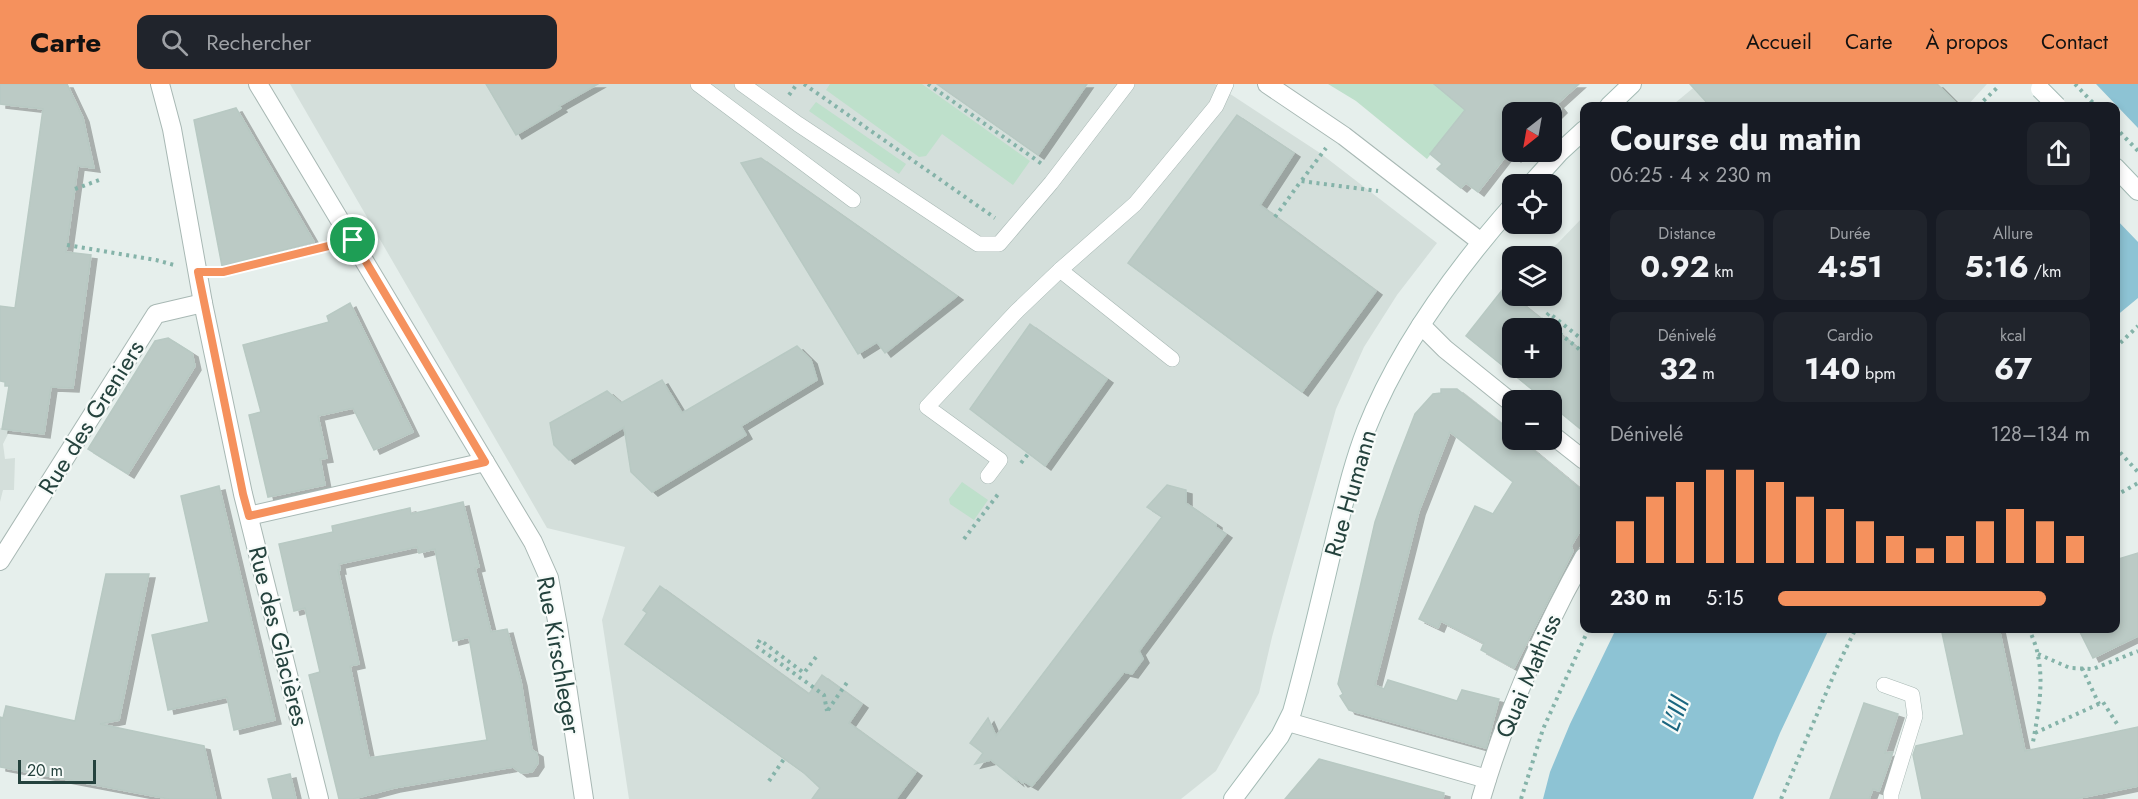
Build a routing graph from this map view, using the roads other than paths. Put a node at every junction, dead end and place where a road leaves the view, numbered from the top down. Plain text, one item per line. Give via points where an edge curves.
1 (160, 84) edge
2 (258, 84) edge
3 (698, 84) edge
4 (742, 84) edge
5 (1226, 84) edge
6 (1267, 84) edge
7 (1632, 84) edge
8 (2037, 87) edge
9 (1119, 88) edge
10 (1613, 102) edge
11 (2052, 102) edge
12 (1580, 134) edge
13 (2120, 172) edge
14 (1540, 174) edge
15 (2138, 191) edge
16 (853, 200) dead end
17 (1502, 218) edge
18 (1481, 242) junction
19 (1060, 270) junction
20 (203, 303) junction
21 (1421, 325) junction
22 (1172, 359) dead end
23 (1502, 395) edge
24 (1562, 443) edge
25 (1580, 457) edge
26 (485, 462) junction
27 (988, 476) dead end
28 (249, 516) junction
29 (0, 561) edge
30 (1580, 564) edge
31 (1884, 685) dead end
32 (1288, 722) junction
33 (1487, 779) junction
34 (319, 799) edge
35 (583, 799) edge
36 (1233, 799) edge
37 (1481, 799) edge
38 (1891, 799) edge

1 - 20 street, Rue des Glacières via 172,129
2 - 26 street, Rue Kirschleger
3 - 16 lane
4 - 9 lane via 978,243 999,244 1058,174
5 - 19 lane via 1216,106 1135,204
6 - 18 street via 1338,131
7 - 10 street
8 - 11 street, bridge
12 - 14 street
13 - 15 street
17 - 18 street, Rue Humann
18 - 21 street, Rue Humann
19 - 22 lane
19 - 27 lane via 927,407 1000,460
20 - 28 street, Rue des Glacières
20 - 29 street, Rue des Greniers via 156,314
21 - 23 street
21 - 32 street, Rue Humann via 1380,399 1351,474
24 - 25 street
26 - 28 street
26 - 35 street, Rue Kirschleger via 533,542 549,578
28 - 34 street, Rue des Glacières
30 - 33 street, Quai Mathiss via 1522,679
31 - 38 lane via 1912,695 1915,716
32 - 33 street
32 - 36 street, Rue Humann
33 - 37 street, Quai Mathiss

